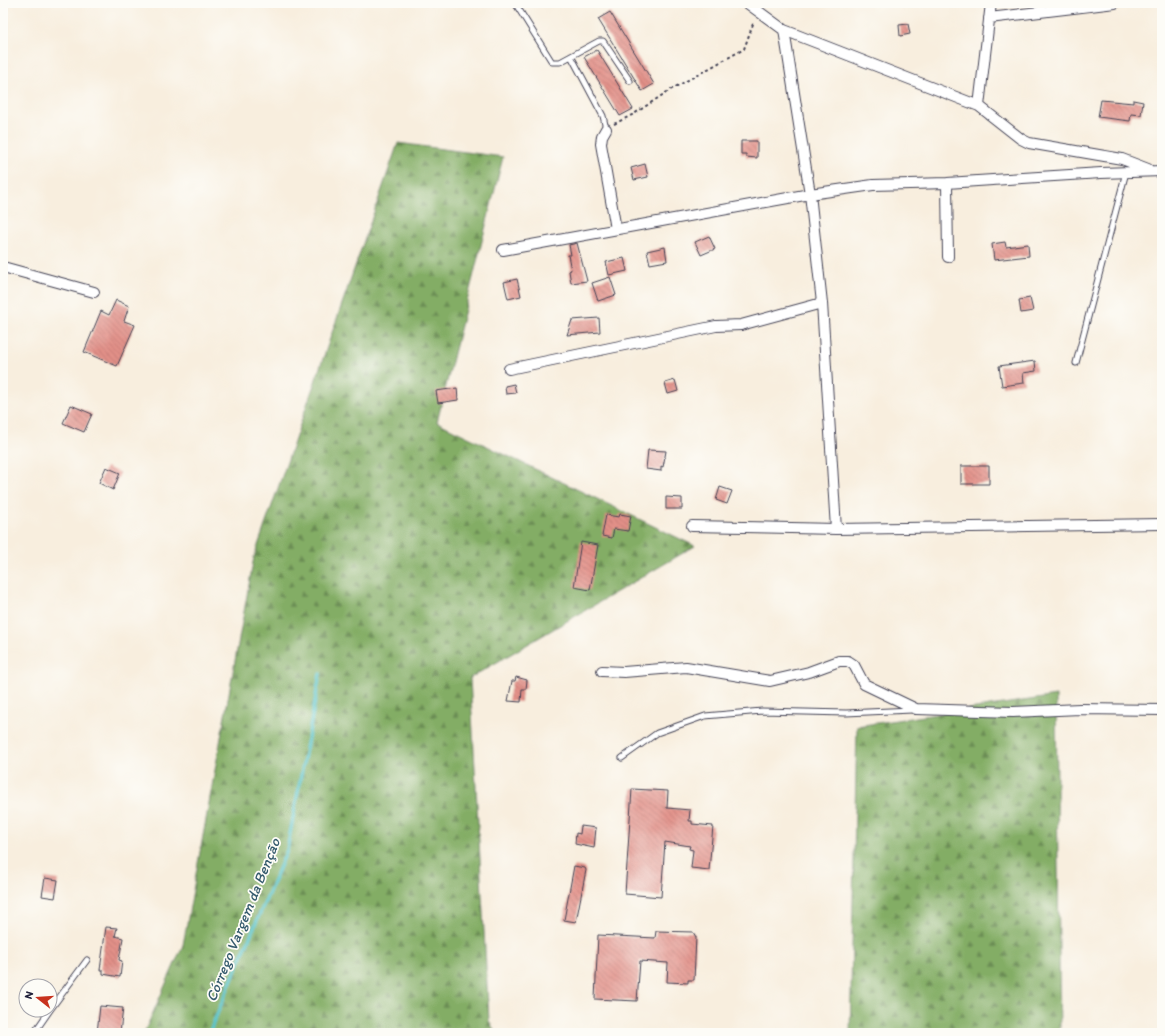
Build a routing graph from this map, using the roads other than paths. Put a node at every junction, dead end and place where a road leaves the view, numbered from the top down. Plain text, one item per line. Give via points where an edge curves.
1 (515, 3) edge
2 (747, 3) edge
3 (991, 3) edge
4 (1115, 3) edge
5 (989, 18) junction
6 (784, 30) junction
7 (571, 56) junction
8 (630, 81) dead end
9 (979, 106) junction
10 (606, 129) joint
11 (1158, 171) edge
12 (1126, 172) junction
13 (948, 183) junction
14 (810, 194) junction
15 (616, 228) junction
16 (503, 250) dead end
17 (948, 257) dead end
18 (3, 267) edge
19 (94, 292) dead end
20 (822, 303) junction
21 (1076, 363) dead end
22 (509, 369) dead end
23 (1162, 524) edge
24 (692, 526) dead end
25 (836, 529) junction
26 (602, 671) dead end
27 (916, 709) junction
28 (1162, 710) edge
29 (622, 758) dead end
30 (87, 960) dead end
31 (58, 999) edge
32 (44, 1018) edge
33 (34, 1033) edge

1 - 7 lane via 552,62 560,62
2 - 6 street
3 - 5 street
4 - 5 street
5 - 9 street
6 - 9 street
6 - 14 street
7 - 8 lane via 603,41
7 - 10 lane via 603,116
9 - 11 street via 1028,143 1122,160
10 - 15 street via 601,144
11 - 12 street
12 - 13 street
12 - 21 lane
13 - 14 street via 873,185
13 - 17 street
14 - 15 street
14 - 20 street
15 - 16 street
18 - 19 street
20 - 22 street via 741,325 716,326
20 - 25 street
23 - 25 street
24 - 25 street
26 - 27 street via 624,672 686,667 770,681 809,672 838,661 848,662 858,669 864,684
27 - 28 street via 1013,712 1080,709
27 - 29 lane via 846,713 762,711 705,716 657,733
30 - 31 lane
32 - 33 lane

